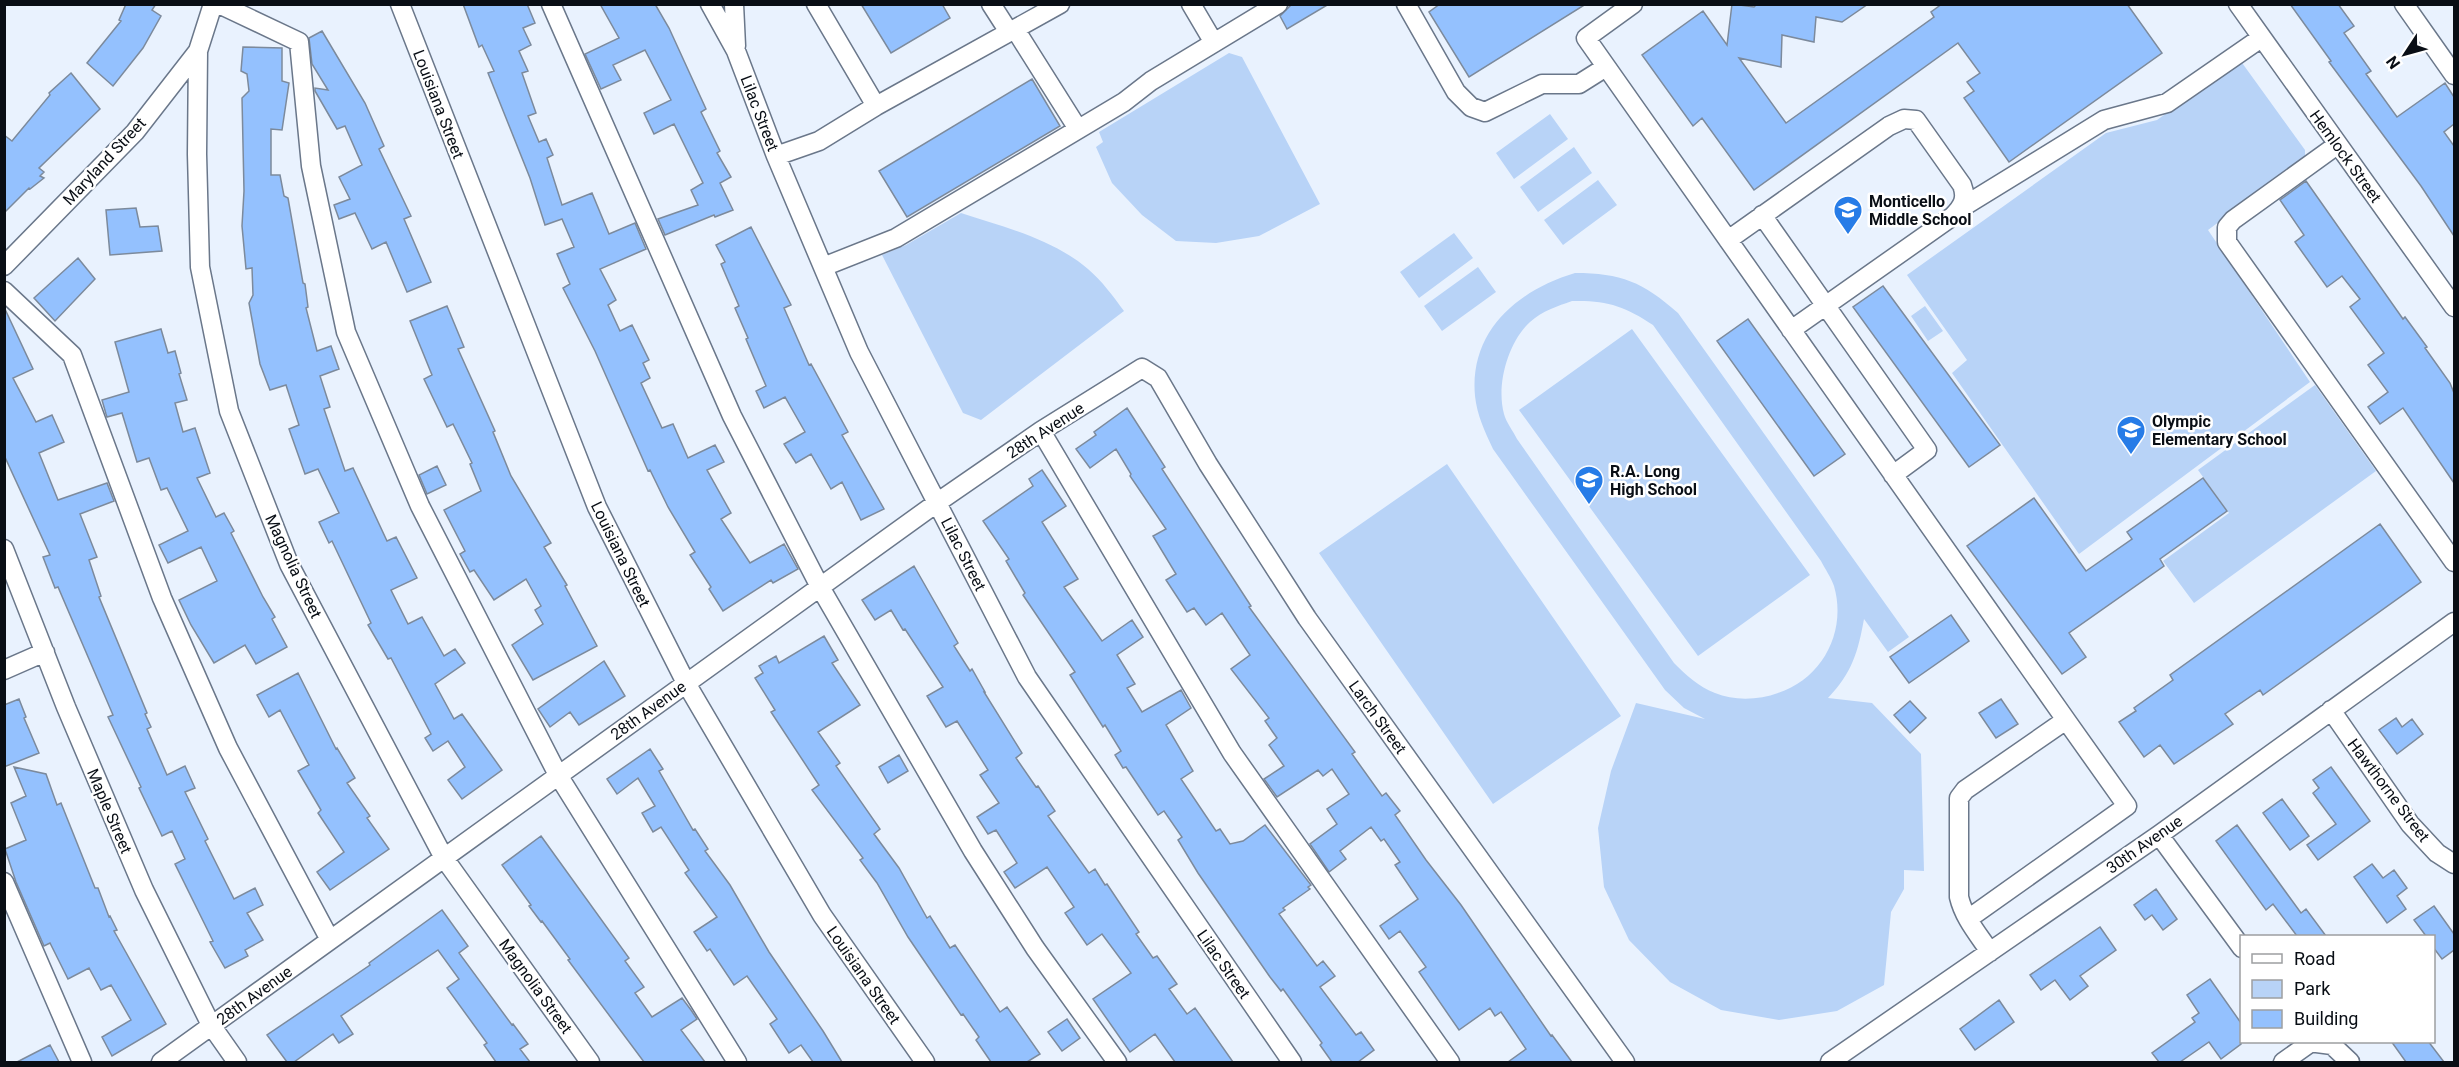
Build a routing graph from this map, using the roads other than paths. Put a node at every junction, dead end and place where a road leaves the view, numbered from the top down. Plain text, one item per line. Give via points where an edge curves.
1 (213, 4) edge
2 (219, 4) edge
3 (400, 4) edge
4 (551, 4) edge
5 (710, 4) edge
6 (734, 4) edge
7 (816, 4) edge
8 (991, 4) edge
9 (1060, 4) edge
10 (1191, 4) edge
11 (1278, 4) edge
12 (1406, 4) edge
13 (2238, 4) edge
14 (2404, 4) edge
15 (1625, 7) edge
16 (1012, 31) junction
17 (2261, 38) junction
18 (1214, 43) junction
19 (198, 51) junction
20 (736, 51) junction
21 (1606, 67) junction
22 (2454, 75) edge
23 (876, 106) junction
24 (1078, 129) junction
25 (2337, 145) junction
26 (776, 156) junction
27 (1961, 208) junction
28 (1762, 215) junction
29 (1728, 240) junction
30 (4, 266) edge
31 (823, 267) junction
32 (4, 291) edge
33 (1827, 305) junction
34 (2454, 307) edge
35 (1791, 330) junction
36 (1142, 368) joint
37 (1041, 431) junction
38 (1893, 475) junction
39 (938, 502) junction
40 (4, 549) edge
41 (2454, 562) edge
42 (820, 587) junction
43 (2454, 622) edge
44 (45, 652) junction
45 (4, 670) edge
46 (686, 683) junction
47 (2331, 710) junction
48 (2066, 720) junction
49 (558, 775) junction
50 (2159, 834) junction
51 (444, 858) junction
52 (2454, 864) edge
53 (4, 882) edge
54 (1968, 919) junction
55 (330, 940) junction
56 (2240, 947) edge
57 (1990, 952) junction
58 (211, 1026) junction
59 (2309, 1043) edge
60 (2317, 1043) edge
61 (82, 1062) edge
62 (161, 1062) edge
63 (237, 1062) edge
64 (590, 1062) edge
65 (737, 1062) edge
66 (925, 1062) edge
67 (1117, 1062) edge
68 (1292, 1062) edge
69 (1450, 1062) edge
70 (1625, 1062) edge
71 (1830, 1062) edge
72 (2283, 1062) edge
73 (2350, 1062) edge

1 - 19 street, Magnolia Street
2 - 49 street via 299,42 311,166 346,332 420,506
3 - 46 street, Louisiana Street via 597,507
4 - 42 street via 732,416
5 - 20 street, Lilac Street
6 - 20 street
7 - 23 street
8 - 16 street
9 - 16 street
10 - 18 street
11 - 18 street
12 - 21 street via 1456,92 1471,107 1485,112 1542,84 1580,84
13 - 17 street, Hemlock Street
14 - 22 street
15 - 21 street via 1586,38
16 - 23 street
16 - 24 street
17 - 25 street, Hemlock Street
17 - 27 street via 2167,103 2104,120
18 - 24 street
19 - 30 street, Maryland Street via 135,132
19 - 51 street, Magnolia Street via 200,267 229,411 289,564
20 - 26 street, Lilac Street
21 - 29 street
23 - 26 street via 819,141
24 - 31 street via 896,238
25 - 34 street, Hemlock Street
25 - 41 street via 2233,220 2227,228 2227,242
26 - 31 street, Lilac Street
27 - 28 street via 1965,195 1962,185 1916,120 1904,118
27 - 33 street
28 - 29 street
28 - 33 street
29 - 35 street
31 - 39 street, Lilac Street via 859,352
32 - 55 street via 72,355 166,608 228,748
33 - 35 street
33 - 38 street via 1928,450
35 - 38 street
36 - 37 street, 28th Avenue
36 - 70 street, Larch Street via 1158,378 1307,618
37 - 39 street, 28th Avenue
37 - 69 street via 1232,753
38 - 48 street
39 - 42 street, 28th Avenue
39 - 68 street, Lilac Street via 1027,677
40 - 44 street, Maple Street
42 - 46 street, 28th Avenue
42 - 67 street via 973,851 1035,948
43 - 47 street, 30th Avenue
44 - 45 street
44 - 58 street, Maple Street via 123,842
46 - 49 street, 28th Avenue
46 - 66 street, Louisiana Street via 822,915
47 - 50 street, 30th Avenue
47 - 52 street, Hawthorne Street via 2410,824 2437,853
48 - 54 street via 1959,798 1959,897
48 - 54 street via 2127,806
49 - 51 street, 28th Avenue
49 - 65 street
50 - 56 street
50 - 57 street, 30th Avenue
51 - 55 street, 28th Avenue
51 - 64 street, Magnolia Street
53 - 61 street
54 - 57 street
55 - 58 street, 28th Avenue
57 - 71 street, 30th Avenue
58 - 62 street, 28th Avenue
58 - 63 street, Maple Street
59 - 72 street
60 - 73 street via 2332,1045

